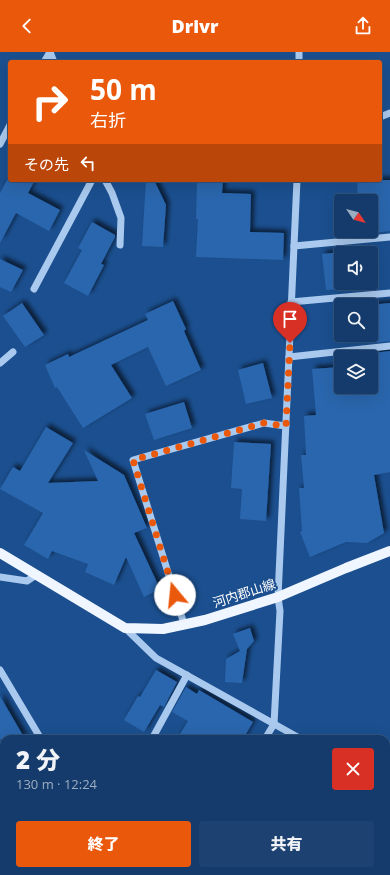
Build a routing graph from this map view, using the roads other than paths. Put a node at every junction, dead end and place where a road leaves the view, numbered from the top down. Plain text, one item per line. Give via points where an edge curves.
1 (8, 129) edge
2 (0, 144) edge
3 (91, 182) edge
4 (106, 182) edge
5 (297, 182) edge
6 (390, 237) edge
7 (120, 245) dead end
8 (294, 246) junction
9 (34, 289) dead end
10 (390, 293) edge
11 (291, 302) junction
12 (390, 346) edge
13 (14, 352) dead end
14 (289, 357) junction
15 (0, 363) edge
16 (286, 426) junction
17 (390, 551) edge
18 (0, 553) edge
19 (36, 575) junction
20 (0, 578) edge
21 (278, 597) junction
22 (184, 624) junction
23 (125, 628) junction
24 (0, 670) edge
25 (187, 675) junction
26 (274, 724) junction
27 (39, 735) edge
28 (154, 735) edge
29 (267, 735) edge
30 (294, 735) edge

1 - 2 street
3 - 9 street
4 - 7 street via 121,218
5 - 8 street
6 - 8 street
8 - 11 street
10 - 11 street
11 - 14 street
12 - 14 street
13 - 15 street
14 - 16 street
16 - 21 street
16 - 22 street via 264,423 133,460
17 - 21 main road, 河内郡山線
18 - 19 main road, 河内郡山線
19 - 20 street via 27,581
19 - 23 main road, 河内郡山線
21 - 22 main road, 河内郡山線
21 - 26 street via 280,611
22 - 23 main road, 河内郡山線 via 163,629
23 - 25 street via 156,658
24 - 27 street
25 - 26 street
25 - 28 street
26 - 29 street
26 - 30 street

